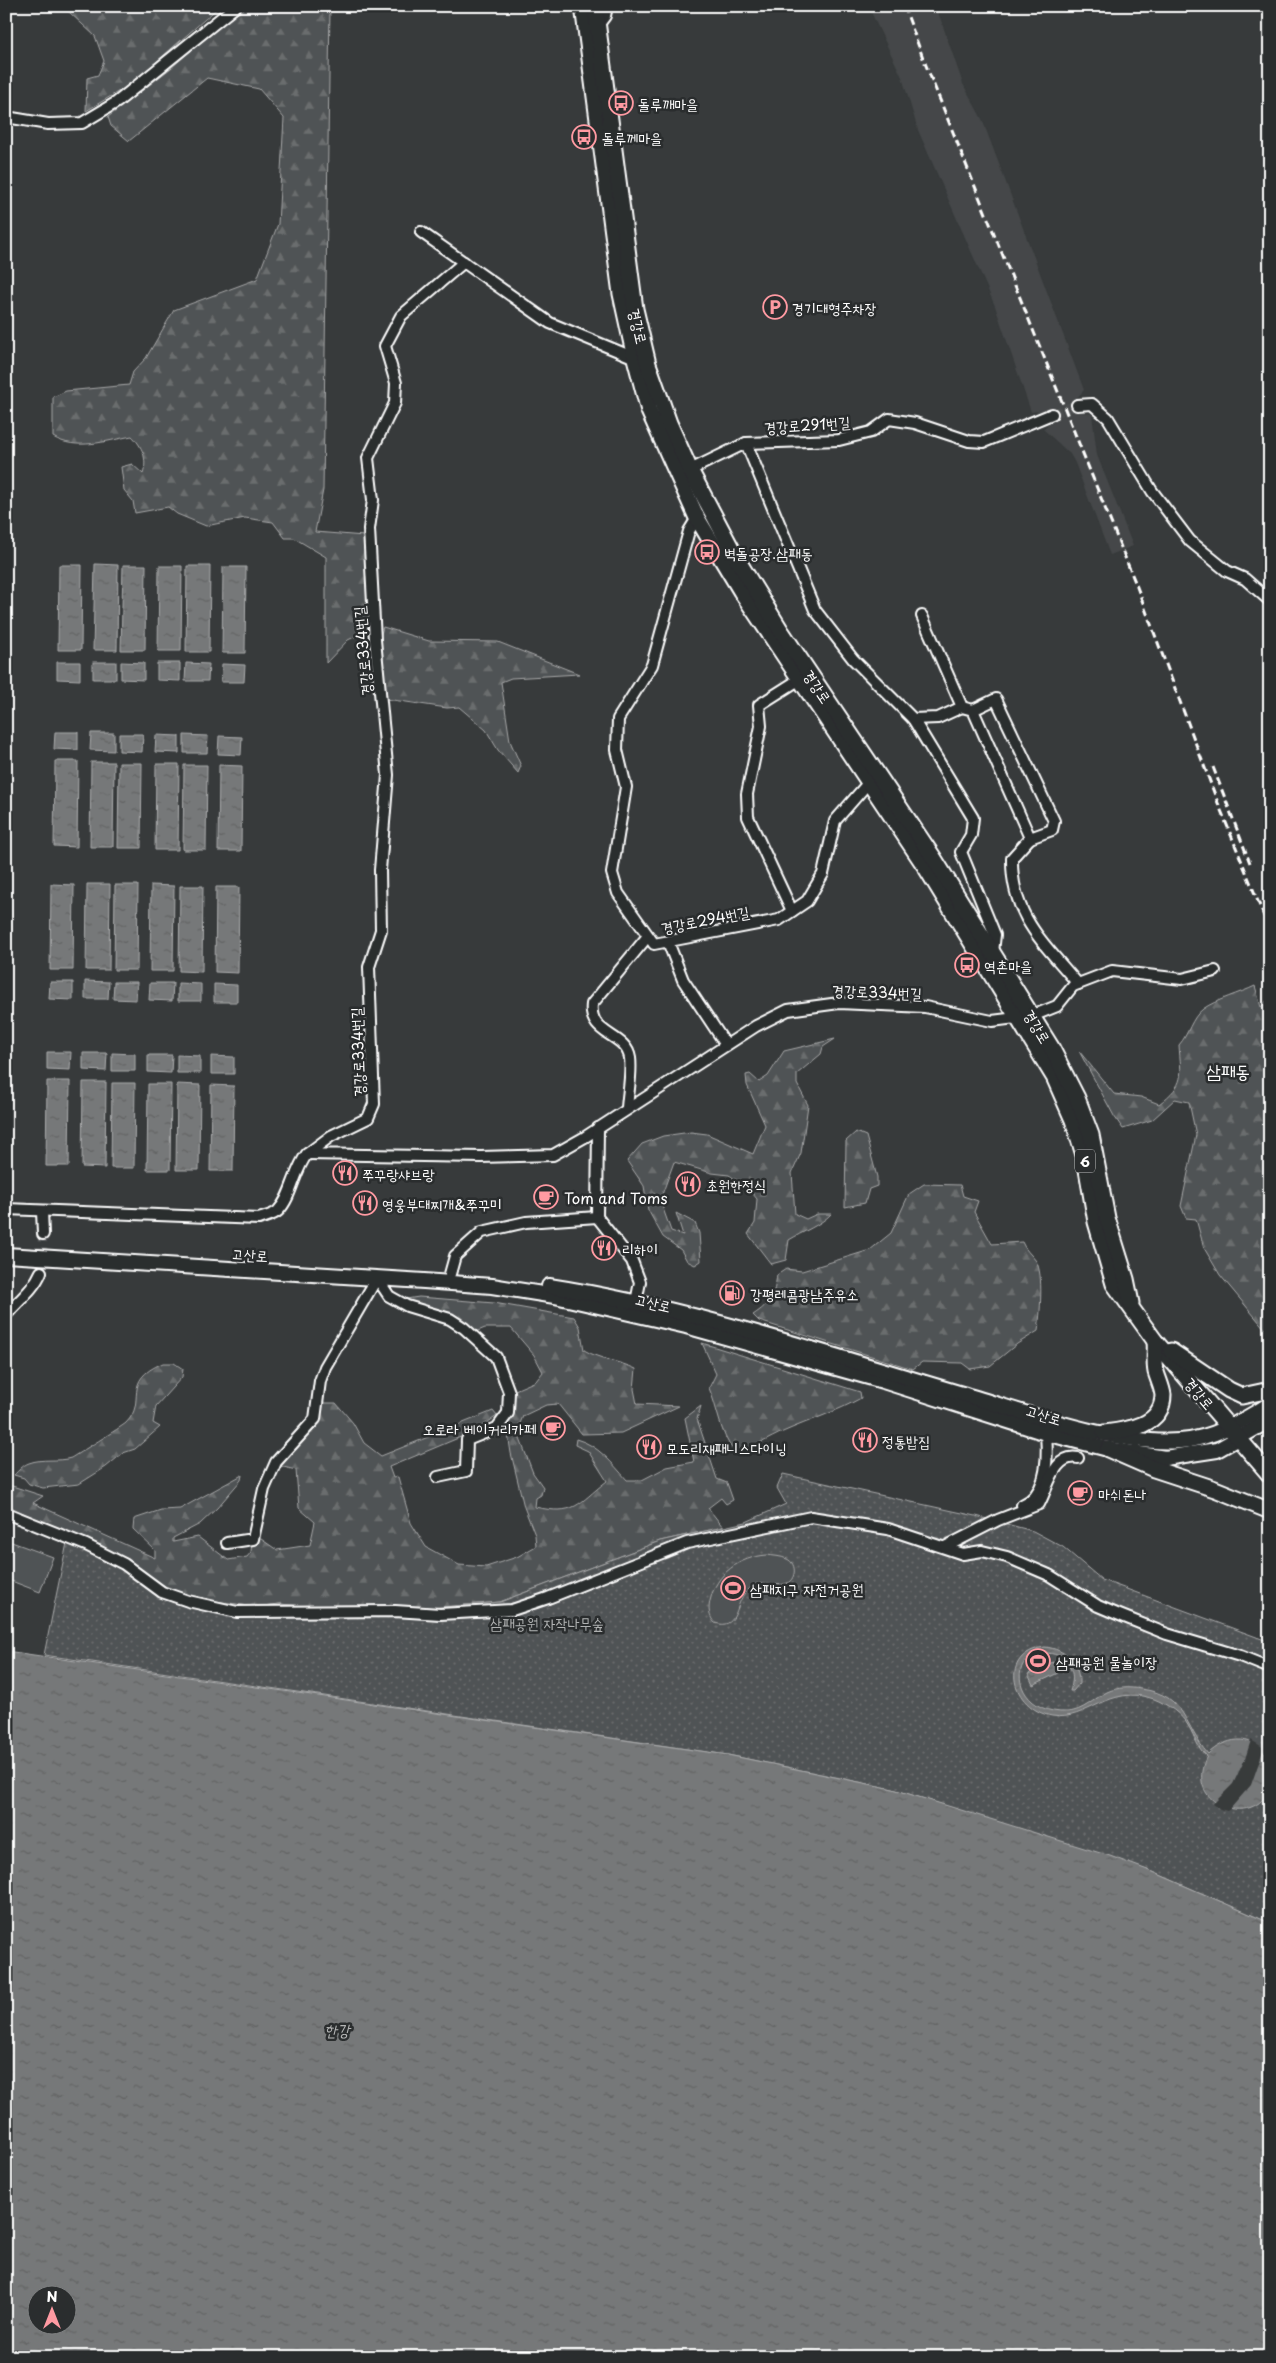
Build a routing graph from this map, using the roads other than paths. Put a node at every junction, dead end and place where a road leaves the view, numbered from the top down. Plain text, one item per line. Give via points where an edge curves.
1 (236, 6) edge
2 (583, 6) edge
3 (595, 6) edge
4 (607, 6) edge
5 (592, 31) junction
6 (6, 117) edge
7 (421, 232) dead end
8 (464, 262) junction
9 (635, 358) junction
10 (1077, 404) tunnel mouth
11 (1052, 414) tunnel mouth
12 (746, 443) junction
13 (684, 473) junction
14 (697, 518) junction
15 (1270, 601) edge
16 (922, 616) dead end
17 (800, 679) junction
18 (967, 708) junction
19 (913, 719) junction
20 (869, 782) junction
21 (1030, 838) junction
22 (792, 911) junction
23 (648, 936) junction
24 (668, 942) junction
25 (993, 952) junction
26 (1215, 971) dead end
27 (1078, 984) junction
28 (1026, 1017) junction
29 (726, 1045) junction
30 (627, 1108) junction
31 (598, 1128) junction
32 (308, 1154) junction
33 (6, 1209) edge
34 (42, 1211) junction
35 (597, 1217) junction
36 (43, 1234) tunnel mouth
37 (6, 1245) edge
38 (6, 1255) edge
39 (41, 1272) tunnel mouth
40 (450, 1274) junction
41 (377, 1278) junction
42 (636, 1302) junction
43 (6, 1315) edge
44 (1155, 1341) junction
45 (1270, 1390) edge
46 (1270, 1404) edge
47 (1270, 1420) edge
48 (1234, 1432) junction
49 (1046, 1433) junction
50 (1104, 1433) junction
51 (1108, 1449) junction
52 (1078, 1458) dead end
53 (1270, 1475) edge
54 (438, 1477) dead end
55 (1270, 1511) edge
56 (6, 1513) edge
57 (998, 1520) junction
58 (227, 1543) dead end
59 (945, 1547) junction
60 (1270, 1668) edge

1 - 6 street via 117,102 82,123 48,124
2 - 5 main road, 경강로 / 6
3 - 5 main road, 경강로 / 6
4 - 5 street via 605,16
5 - 9 main road, 경강로 / 6 via 621,294
5 - 13 main road, 경강로 / 6 via 635,309 648,364
7 - 8 street
8 - 9 street via 550,324
8 - 32 street, 경강로334번길 via 401,316 385,346 396,383 395,403 368,458 373,500 369,529 375,640 388,775 380,870 381,930 369,968 374,1104 368,1118 331,1136
9 - 13 main road, 경강로 / 6 via 649,411
10 - 15 street via 1092,404 1108,418 1152,491 1190,541 1227,571 1245,579
11 - 12 street, 경강로291번길 via 984,442 969,441 915,422 889,420 871,432 839,440
12 - 13 street, 경강로291번길
12 - 19 street via 815,610 853,659
13 - 14 main road, 경강로 / 6
13 - 25 main road, 경강로 / 6 via 781,631
14 - 17 main road, 경강로 / 6
14 - 23 street, 경강로294번길 via 690,531 652,665 618,719 617,750 626,787 612,873 618,893
16 - 18 street
17 - 20 main road, 경강로 / 6
17 - 22 street via 760,705 761,726 747,794 748,817
18 - 19 street via 938,718
18 - 21 street
18 - 21 street via 996,698 1054,821 1052,830
19 - 25 street via 972,818 971,835 961,852 995,935
20 - 22 street, 경강로294번길 via 836,821 823,874 807,901
20 - 28 main road, 경강로 / 6
21 - 27 street via 1012,858 1020,908 1029,925
22 - 24 street, 경강로294번길 via 779,920
23 - 24 street, 경강로294번길 via 654,944
23 - 30 street via 592,1004 591,1014 596,1025 623,1045 630,1057
24 - 29 street via 683,980
25 - 28 main road, 경강로 / 6
26 - 27 street via 1182,979 1112,971
27 - 28 street, 경강로334번길 via 1057,1006
28 - 29 street, 경강로334번길 via 992,1021 925,1007 839,1002 788,1010
28 - 44 main road, 경강로 / 6 via 1077,1098 1091,1135 1107,1218 1133,1310
29 - 30 street, 경강로334번길
30 - 31 street, 경강로334번길
31 - 32 street, 경강로334번길 via 553,1155
31 - 35 street
32 - 34 street via 300,1163 277,1212 259,1219
33 - 34 street
34 - 36 street
35 - 40 street via 526,1222 482,1232 455,1256
35 - 42 street via 632,1262 640,1282
37 - 40 street, 고산로
38 - 41 street, 고산로
39 - 43 street via 36,1285
40 - 42 street, 고산로 via 490,1277
41 - 49 street, 고산로 via 492,1286 555,1296 686,1326 883,1381
41 - 54 street via 395,1300 450,1319 464,1328 496,1357 509,1392 508,1413 497,1428 467,1440 466,1470
41 - 58 street via 325,1367 314,1419 276,1462 264,1489 253,1539
42 - 50 street, 고산로 via 732,1326
44 - 45 main road via 1242,1396
44 - 48 main road, 경강로 / 6
44 - 50 main road via 1156,1371 1163,1394 1160,1412 1149,1422 1128,1430
46 - 48 street, 고산로
47 - 48 street, 고산로
48 - 50 street, 고산로 via 1179,1441 1143,1440
48 - 51 street, 고산로 via 1217,1450 1165,1458
48 - 53 main road, 경강로 / 6
49 - 51 street, 고산로
49 - 57 street via 1048,1449 1040,1490 1032,1501 1008,1510
51 - 55 main road
52 - 57 street via 1062,1459 1039,1504
56 - 59 street via 124,1564 162,1592 188,1602 237,1612 395,1611 440,1614 512,1610 687,1543 811,1517 888,1529
57 - 59 street
59 - 60 street via 962,1554 982,1551 1007,1557 1049,1575 1098,1606 1168,1634

